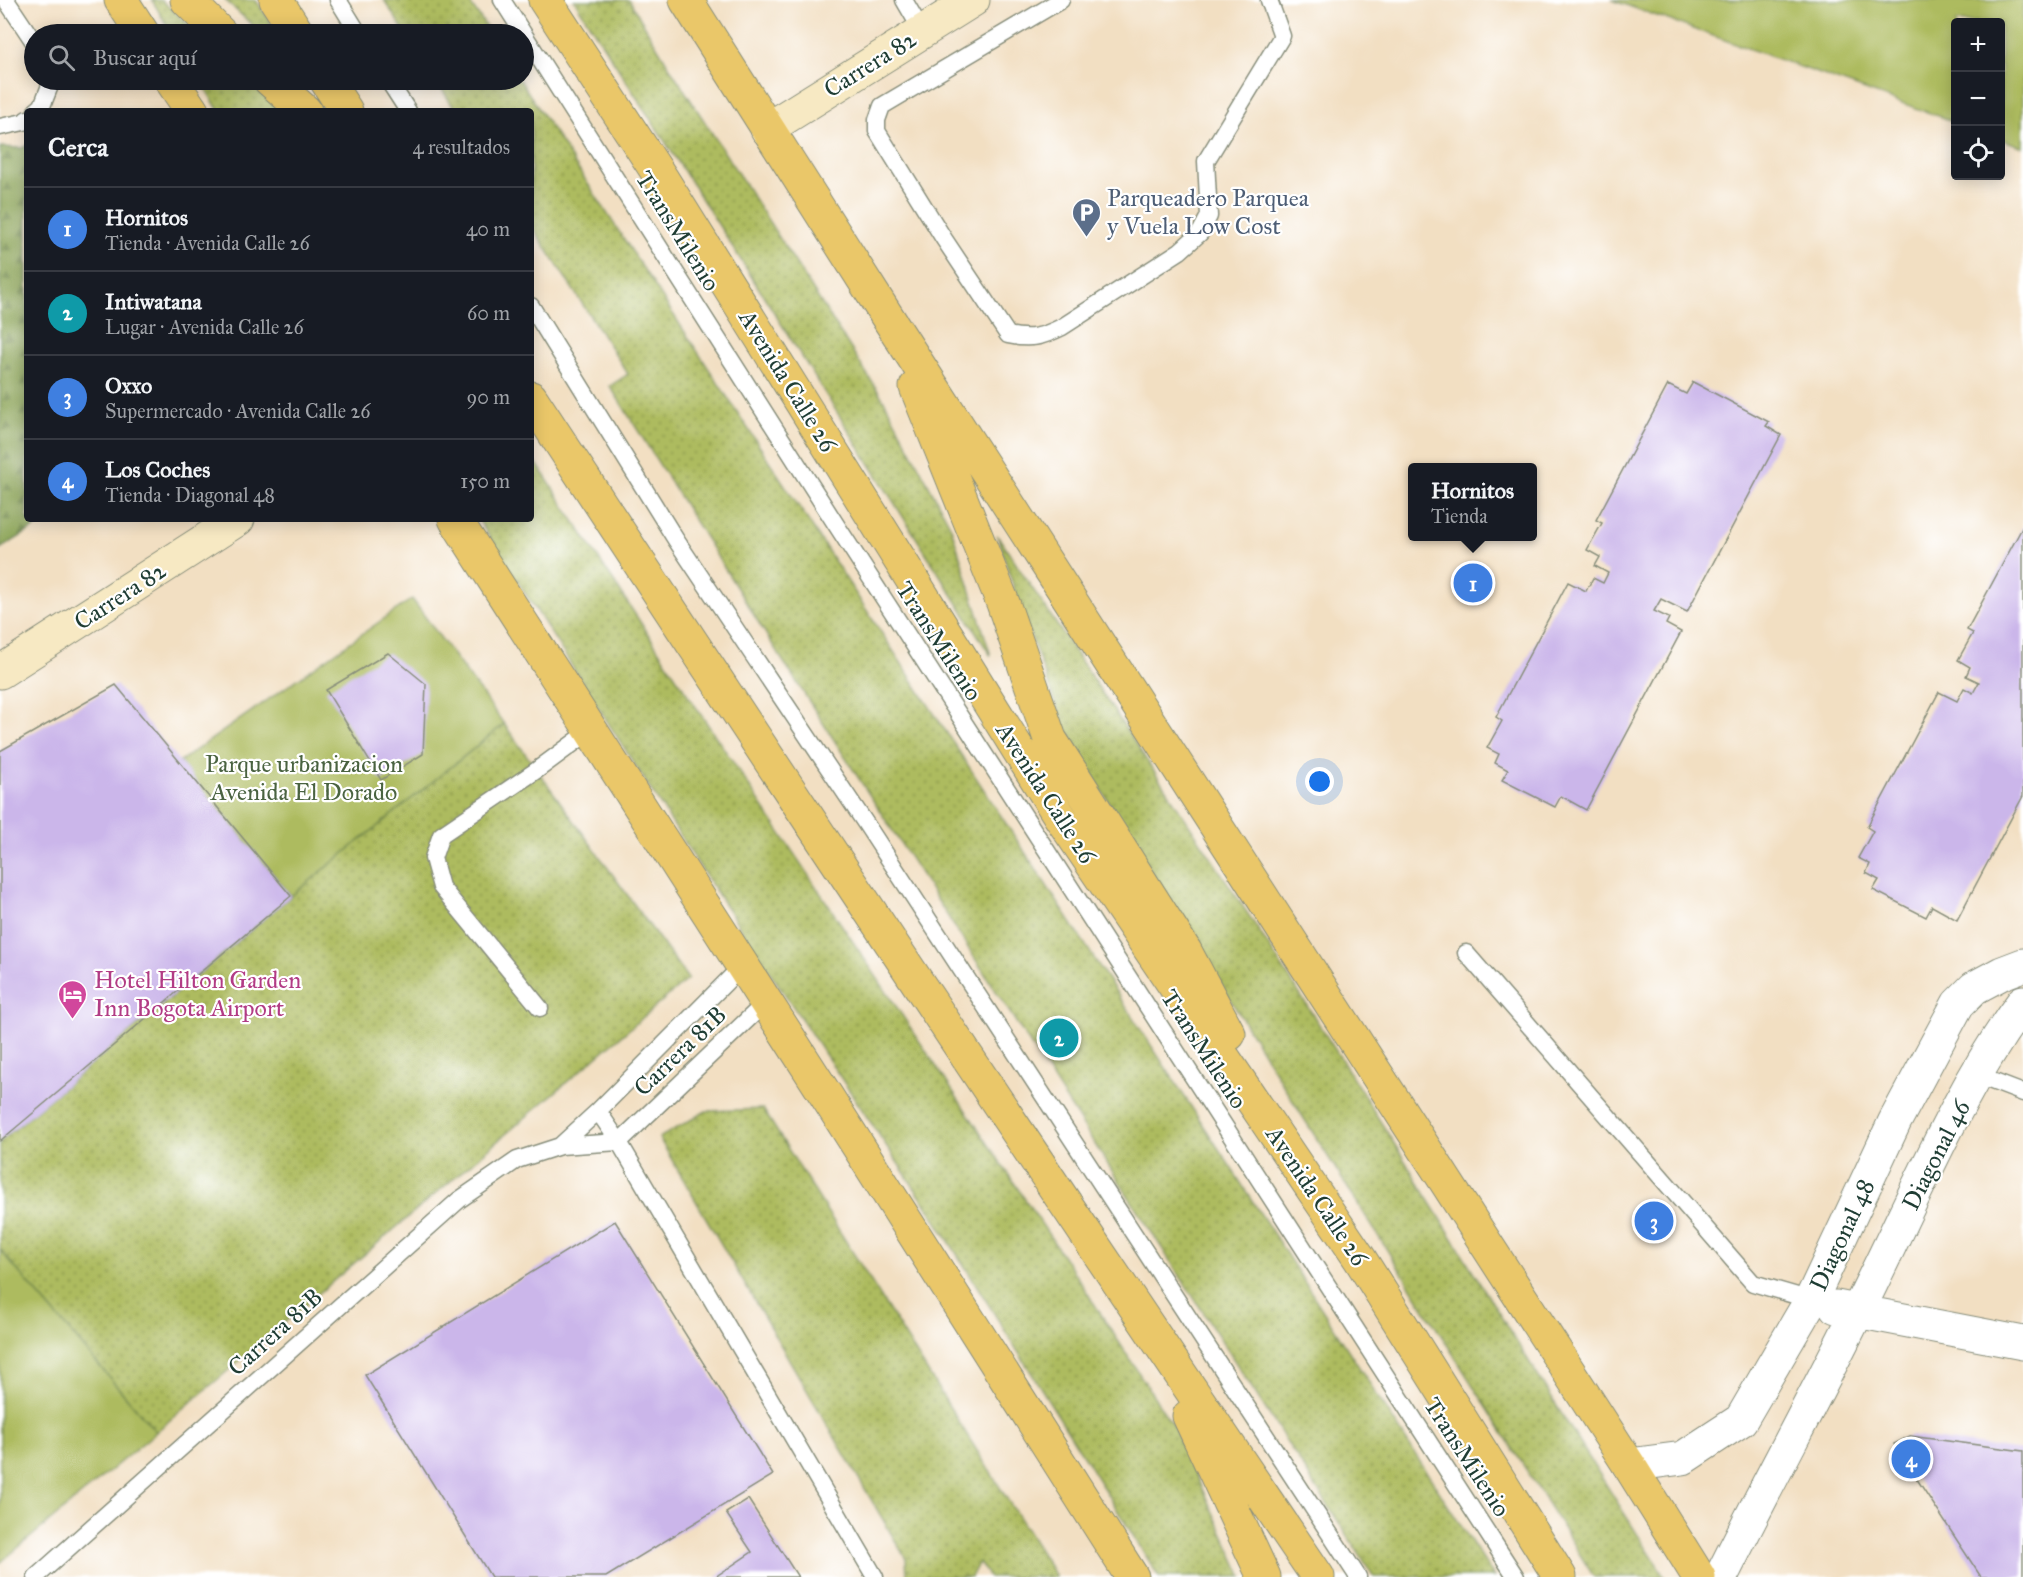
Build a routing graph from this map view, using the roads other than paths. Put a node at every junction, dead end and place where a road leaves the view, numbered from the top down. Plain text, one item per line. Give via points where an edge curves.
1 (6, 0) edge
2 (122, 0) edge
3 (187, 0) edge
4 (276, 0) edge
5 (338, 0) edge
6 (502, 0) edge
7 (545, 0) edge
8 (686, 0) edge
9 (904, 0) edge
10 (973, 0) edge
11 (1061, 0) edge
12 (1269, 0) edge
13 (137, 24) edge
14 (211, 24) edge
15 (292, 24) edge
16 (353, 24) edge
17 (517, 24) edge
18 (24, 27) edge
19 (922, 31) junction
20 (534, 50) edge
21 (48, 90) edge
22 (178, 90) edge
23 (281, 90) edge
24 (332, 90) edge
25 (394, 90) edge
26 (40, 108) edge
27 (190, 108) edge
28 (301, 108) edge
29 (344, 108) edge
30 (406, 108) edge
31 (24, 122) edge
32 (0, 127) edge
33 (767, 129) junction
34 (534, 311) edge
35 (890, 321) junction
36 (534, 403) edge
37 (233, 522) edge
38 (456, 522) edge
39 (0, 672) edge
40 (590, 731) junction
41 (1466, 953) dead end
42 (2023, 965) edge
43 (742, 966) junction
44 (2023, 1002) edge
45 (765, 1003) junction
46 (540, 1008) dead end
47 (1976, 1075) junction
48 (2023, 1093) edge
49 (598, 1111) junction
50 (1895, 1121) junction
51 (1942, 1140) junction
52 (619, 1142) junction
53 (560, 1146) junction
54 (1311, 1186) junction
55 (1811, 1300) junction
56 (1857, 1312) junction
57 (1145, 1322) junction
58 (2023, 1343) edge
59 (1629, 1465) junction
60 (36, 1577) edge
61 (875, 1577) edge
62 (1132, 1577) edge
63 (1263, 1577) edge
64 (1318, 1577) edge
65 (1358, 1577) edge
66 (1516, 1577) edge
67 (1560, 1577) edge
68 (1699, 1577) edge
69 (1721, 1577) edge

1 - 18 lane
2 - 13 main road
3 - 14 main road
4 - 15 main road
5 - 16 lane
6 - 17 lane, TransMilenio
7 - 54 main road, Avenida Calle 26 via 662,178 1061,818
8 - 33 main road
9 - 19 lane
10 - 19 street, Carrera 82
11 - 12 lane via 882,105 877,120 877,131 1008,335 1024,339 1062,327 1180,251 1200,233 1209,216 1206,161 1282,36
19 - 33 street, Carrera 82
20 - 66 lane, TransMilenio via 847,543
21 - 26 lane
22 - 27 main road
23 - 28 main road
24 - 29 main road
25 - 30 lane
31 - 32 lane
33 - 35 main road
34 - 65 lane via 676,540 864,820
35 - 54 main road via 1003,603 1050,740 1185,951
35 - 59 main road
36 - 57 main road
37 - 39 street, Carrera 82
38 - 40 main road
40 - 43 main road
40 - 46 lane via 441,835 433,858 441,887
41 - 55 lane via 1753,1283
42 - 50 street, Diagonal 48 via 1974,988 1958,1004
43 - 45 main road
43 - 49 lane, Carrera 81B
44 - 47 street, Diagonal 46
45 - 52 lane, Carrera 81B
45 - 62 main road
47 - 48 lane
47 - 51 street, Diagonal 46
49 - 52 lane
49 - 53 lane, Carrera 81B
50 - 51 street
50 - 55 street, Diagonal 48
51 - 56 street, Diagonal 46
52 - 53 lane, Carrera 81B
52 - 61 lane
53 - 60 lane, Carrera 81B via 517,1160 459,1200
54 - 67 main road, Avenida Calle 26
55 - 56 street
55 - 59 street, Diagonal 48 via 1741,1420 1683,1458
56 - 58 street
56 - 69 street, Diagonal 48
57 - 63 main road
57 - 64 main road
59 - 68 main road

